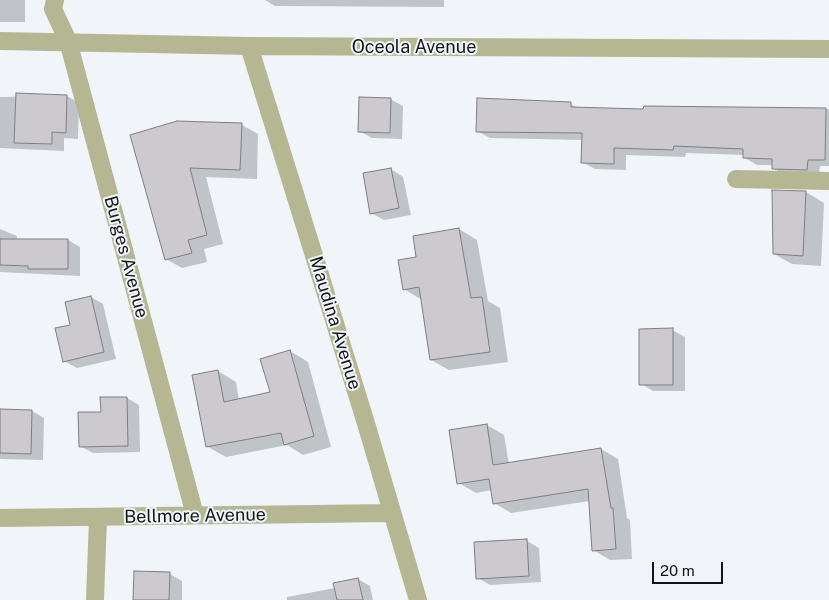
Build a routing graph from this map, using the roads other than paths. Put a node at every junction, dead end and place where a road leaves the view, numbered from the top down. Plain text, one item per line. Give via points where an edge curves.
1 (55, 0) edge
2 (0, 41) edge
3 (68, 41) junction
4 (249, 46) junction
5 (829, 49) edge
6 (736, 179) dead end
7 (829, 181) edge
8 (391, 513) junction
9 (195, 515) junction
10 (0, 518) edge
11 (98, 518) junction
12 (95, 600) edge
13 (418, 600) edge

1 - 3 street, Burges Avenue via 53,9
2 - 3 street, Oceola Avenue
3 - 4 street, Oceola Avenue
3 - 9 street, Burges Avenue
4 - 5 street, Oceola Avenue
4 - 8 street, Maudina Avenue via 366,420
6 - 7 street
8 - 9 street, Bellmore Avenue
8 - 13 street, Maudina Avenue
9 - 11 street, Bellmore Avenue
10 - 11 street, Bellmore Avenue
11 - 12 street

